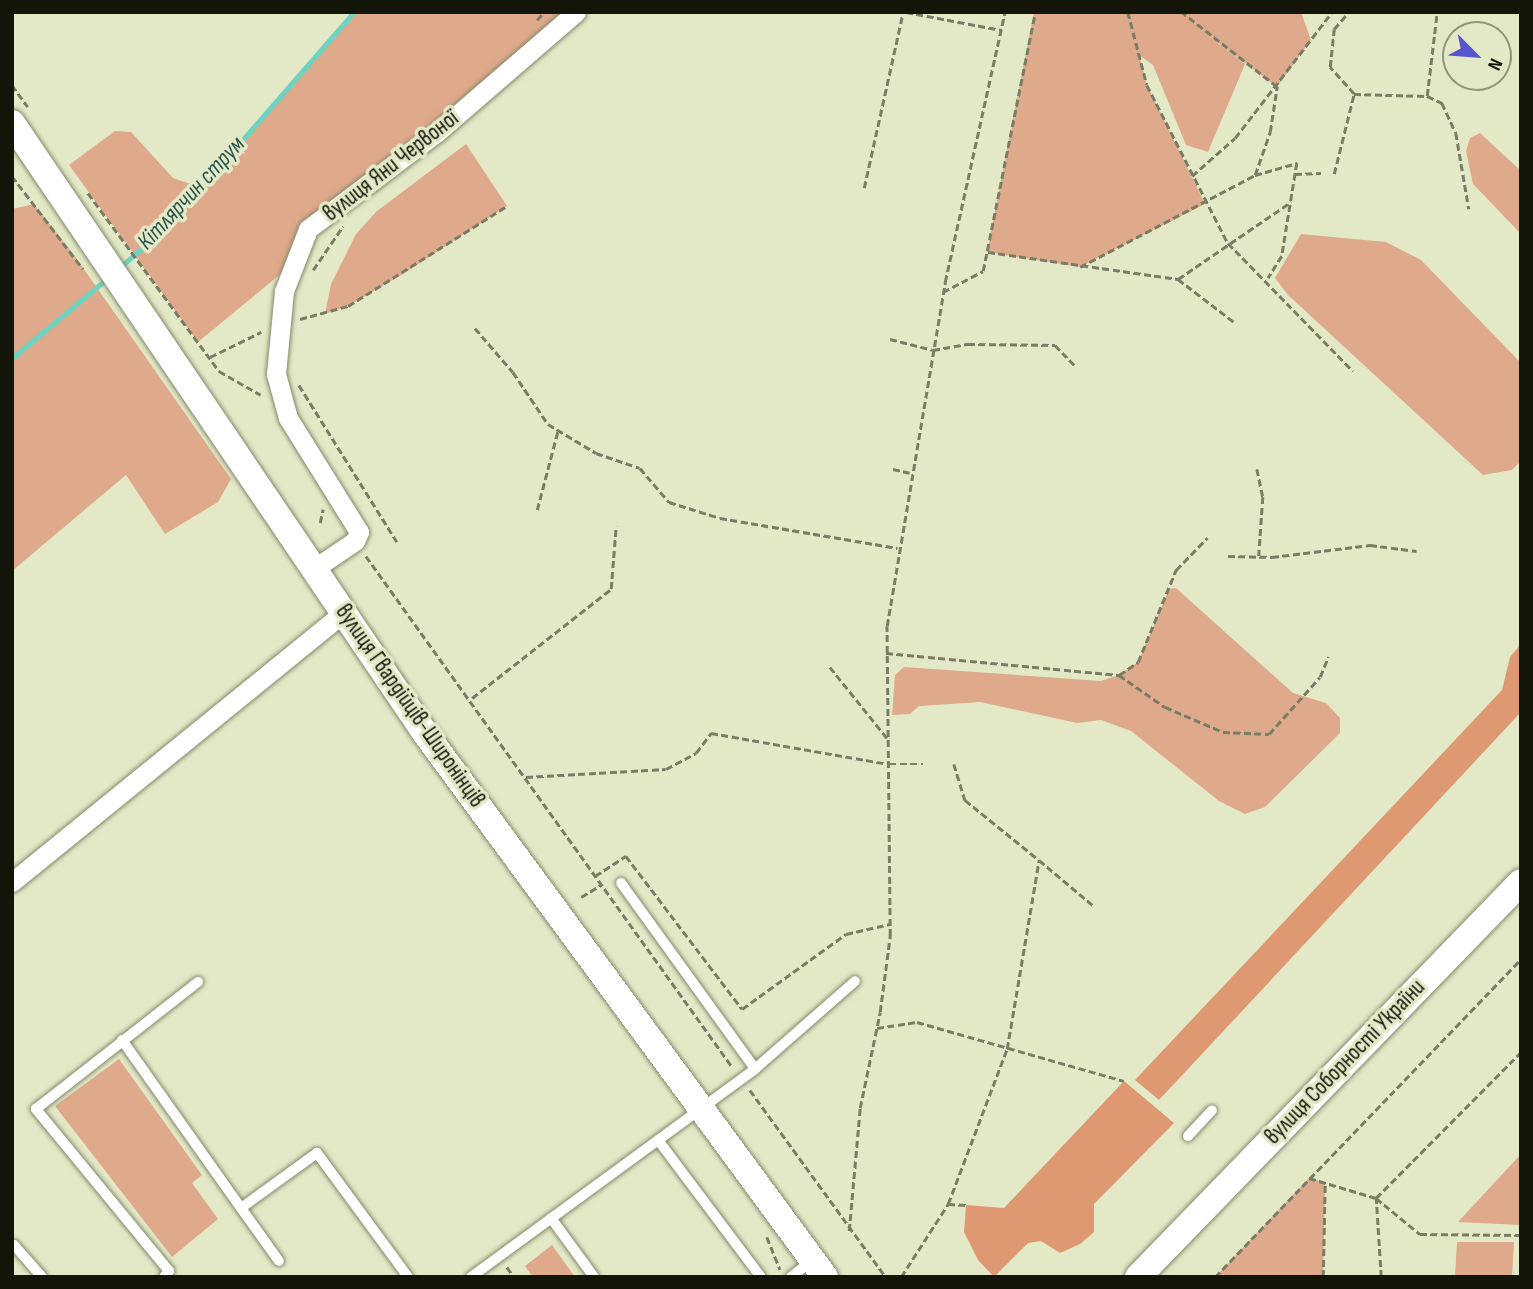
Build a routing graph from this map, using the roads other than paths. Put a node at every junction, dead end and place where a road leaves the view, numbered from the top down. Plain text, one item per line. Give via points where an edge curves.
1 (576, 12) edge
2 (13, 127) edge
3 (314, 568) junction
4 (345, 611) junction
5 (12, 882) edge
6 (1521, 882) edge
7 (621, 883) dead end
8 (855, 981) dead end
9 (198, 982) dead end
10 (122, 1040) junction
11 (755, 1069) junction
12 (700, 1110) junction
13 (1212, 1110) dead end
14 (1188, 1136) dead end
15 (658, 1140) junction
16 (241, 1208) junction
17 (551, 1218) junction
18 (1170, 1241) junction
19 (13, 1245) edge
20 (279, 1261) dead end
21 (819, 1268) edge
22 (42, 1277) edge
23 (164, 1277) edge
24 (408, 1277) edge
25 (471, 1277) edge
26 (594, 1277) edge
27 (761, 1277) edge
28 (791, 1277) edge
29 (1131, 1277) edge
30 (1138, 1277) edge

1 - 3 street, вулиця Яни Червоної via 436,133 308,229 284,291 289,321 276,373 288,418 359,532 355,541
2 - 3 main road, вулиця Гвардійців-Широнінців
3 - 4 main road, вулиця Гвардійців-Широнінців
4 - 5 street
4 - 12 main road, вулиця Гвардійців-Широнінців via 425,733
6 - 18 main road, вулиця Соборності України
7 - 11 lane
8 - 11 lane
9 - 10 lane
10 - 16 lane
10 - 23 lane via 36,1109 169,1271
11 - 12 lane
12 - 15 lane
12 - 21 main road, вулиця Гвардійців-Широнінців
13 - 14 lane
15 - 17 lane
15 - 27 lane
16 - 20 lane
16 - 24 lane via 317,1153
17 - 25 lane
17 - 26 lane
18 - 29 main road, вулиця Соборності України
18 - 30 main road, вулиця Соборності України
19 - 22 lane
21 - 28 lane

